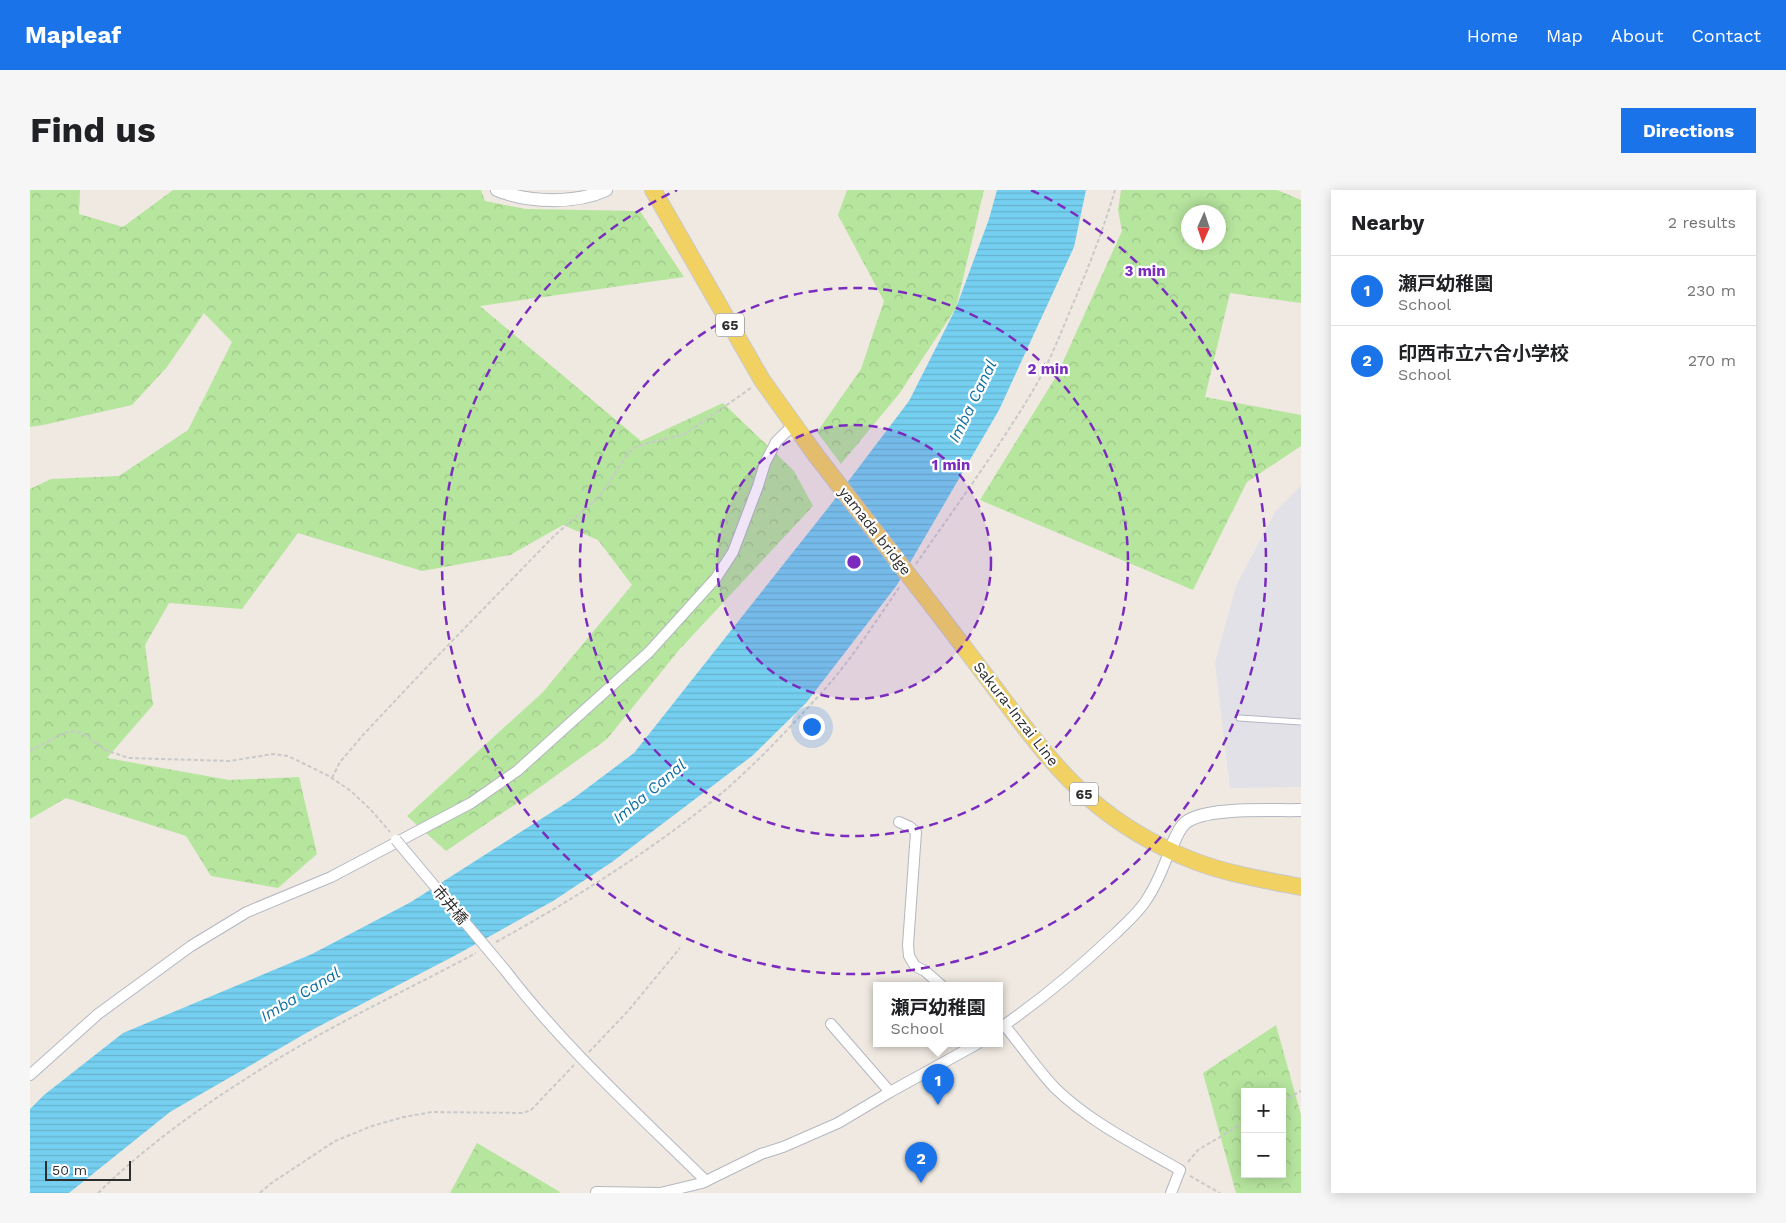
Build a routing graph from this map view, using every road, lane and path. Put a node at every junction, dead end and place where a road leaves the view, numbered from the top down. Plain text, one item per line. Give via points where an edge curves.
1 (497, 190) edge
2 (606, 190) edge
3 (653, 190) edge
4 (1115, 190) edge
5 (762, 380) junction
6 (793, 425) junction
7 (912, 569) dead end
8 (901, 585) dead end
9 (934, 608) joint
10 (1239, 718) dead end
11 (1301, 722) edge
12 (30, 751) edge
13 (332, 778) junction
14 (1301, 810) edge
15 (899, 822) dead end
16 (396, 840) joint
17 (1170, 850) junction
18 (1301, 887) edge
19 (490, 945) dead end
20 (680, 948) dead end
21 (482, 950) dead end
22 (937, 982) edge
23 (831, 1024) dead end
24 (1003, 1026) edge
25 (1003, 1028) edge
26 (972, 1047) edge
27 (582, 1059) junction
28 (30, 1075) edge
29 (1301, 1091) edge
30 (890, 1092) junction
31 (1286, 1099) edge
32 (1241, 1124) edge
33 (1180, 1170) junction
34 (706, 1181) junction
35 (596, 1192) edge
36 (98, 1193) edge
37 (260, 1193) edge
38 (1171, 1193) edge
39 (1220, 1193) edge

1 - 2 street via 542,200 563,200
3 - 5 main road, 65
4 - 7 path via 1079,290 1036,386
5 - 6 main road, 65
5 - 13 path via 685,434 636,446 629,452 599,497 554,536 431,662 363,735 340,762
6 - 9 main road, yamada bridge / 65, bridge
6 - 28 street via 776,442 765,463 733,552 716,578 649,652 517,771 471,803 331,877 247,912 190,946 98,1014
8 - 19 path via 858,648 815,700 713,800 603,880
9 - 17 main road, Sakura-Inzai Line / 65 via 1058,769 1117,820
10 - 11 lane
12 - 13 path via 74,731 84,734 105,750 129,758 230,761 273,754 288,756
13 - 16 path via 371,810
14 - 17 street via 1207,813 1186,822
15 - 22 street via 916,832 909,956 915,966
16 - 27 street, 市井橋, bridge via 532,1006
17 - 18 main road, Sakura-Inzai Line / 65 via 1242,874
17 - 24 street via 1153,889 1129,920 1093,954
20 - 27 path via 628,1011
21 - 36 path via 286,1054 224,1093 173,1129
23 - 30 street
25 - 33 street via 1054,1086 1080,1109
26 - 30 street
27 - 34 street, 市井橋
27 - 37 path via 531,1110 523,1113 432,1112 380,1124 335,1141
29 - 31 path
30 - 34 street via 838,1124 761,1154
32 - 33 path via 1198,1150
33 - 38 street
33 - 39 path
34 - 35 street via 660,1192

